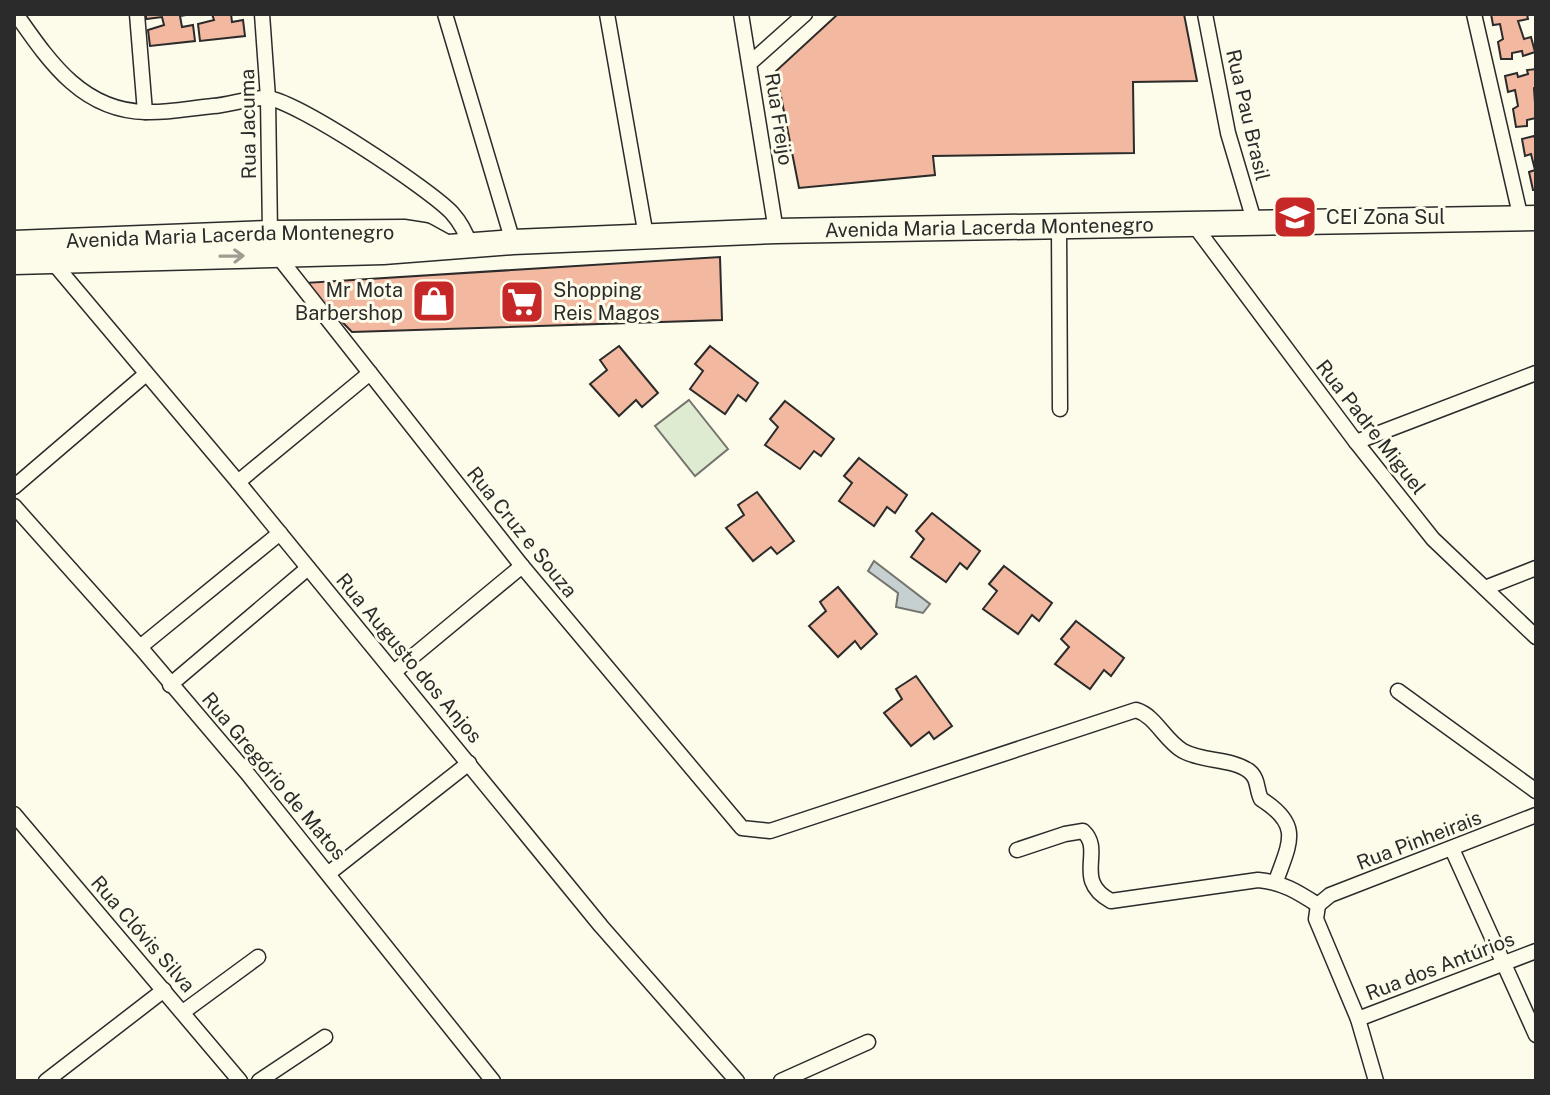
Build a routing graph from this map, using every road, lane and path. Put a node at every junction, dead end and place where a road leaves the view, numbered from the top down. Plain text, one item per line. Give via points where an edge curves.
1 (16, 14) edge
2 (137, 14) edge
3 (262, 14) edge
4 (445, 14) edge
5 (607, 14) edge
6 (741, 14) edge
7 (805, 14) edge
8 (1205, 14) edge
9 (1474, 14) edge
10 (750, 63) junction
11 (268, 98) junction
12 (145, 112) junction
13 (1528, 218) edge
14 (1255, 224) junction
15 (1194, 225) junction
16 (1059, 227) junction
17 (776, 231) junction
18 (646, 236) junction
19 (513, 242) junction
20 (14, 243) edge
21 (274, 244) junction
22 (470, 245) junction
23 (51, 260) junction
24 (14, 262) edge
25 (370, 373) junction
26 (1536, 373) edge
27 (146, 374) junction
28 (1060, 409) dead end
29 (1356, 442) junction
30 (238, 482) junction
31 (14, 487) edge
32 (14, 506) edge
33 (280, 533) junction
34 (522, 566) junction
35 (308, 568) junction
36 (1536, 568) edge
37 (1485, 588) junction
38 (1536, 637) edge
39 (140, 647) junction
40 (394, 672) junction
41 (170, 685) junction
42 (1398, 691) dead end
43 (469, 763) junction
44 (1536, 791) edge
45 (1536, 815) edge
46 (15, 816) edge
47 (1452, 849) junction
48 (1017, 850) dead end
49 (329, 873) junction
50 (1276, 881) junction
51 (1318, 905) junction
52 (1536, 951) edge
53 (258, 957) dead end
54 (1504, 964) junction
55 (164, 990) junction
56 (183, 1012) junction
57 (1358, 1019) junction
58 (1536, 1035) edge
59 (325, 1037) dead end
60 (868, 1042) dead end
61 (46, 1081) edge
62 (240, 1081) edge
63 (259, 1081) edge
64 (493, 1081) edge
65 (737, 1081) edge
66 (781, 1081) edge
67 (1376, 1081) edge

1 - 12 street via 54,67 84,94
2 - 12 street
3 - 11 street, Rua Jacuma
4 - 19 street
5 - 18 street
6 - 10 street, Rua Freijo
7 - 10 street
8 - 14 street, Rua Pau Brasil via 1228,133
9 - 13 street
10 - 17 street, Rua Freijo
11 - 12 street
11 - 21 street, Rua Jacuma
11 - 22 street via 323,123 438,200 461,223
13 - 14 main road, Avenida Maria Lacerda Montenegro
14 - 15 main road, Avenida Maria Lacerda Montenegro
15 - 16 main road, Avenida Maria Lacerda Montenegro
15 - 29 street, Rua Padre Miguel
16 - 17 main road, Avenida Maria Lacerda Montenegro
16 - 28 street
17 - 18 main road, Avenida Maria Lacerda Montenegro
18 - 19 main road, Avenida Maria Lacerda Montenegro
19 - 22 main road, Avenida Maria Lacerda Montenegro
20 - 21 main road, Avenida Maria Lacerda Montenegro
21 - 22 main road, Avenida Maria Lacerda Montenegro via 405,232 444,246
23 -> 21 main road, Avenida Maria Lacerda Montenegro
21 - 25 street, Rua Cruz e Souza
23 - 24 main road, Avenida Maria Lacerda Montenegro
23 - 27 street, Rua Augusto dos Anjos
25 - 30 street
25 - 34 street, Rua Cruz e Souza
26 - 29 street
27 - 30 street, Rua Augusto dos Anjos
27 - 31 street
29 - 37 street, Rua Padre Miguel via 1433,539
30 - 33 street, Rua Augusto dos Anjos
32 - 39 street, Rua Gregório de Matos
33 - 35 street, Rua Augusto dos Anjos
33 - 39 street
34 - 40 street
34 - 50 street, Rua Cruz e Souza via 742,828 770,831 1136,710 1184,751 1239,766 1255,778 1261,799 1280,810 1288,826 1289,846
35 - 40 street, Rua Augusto dos Anjos
35 - 41 street
36 - 37 street
37 - 38 street, Rua Padre Miguel
39 - 41 street, Rua Gregório de Matos
40 - 43 street, Rua Augusto dos Anjos
41 - 49 street, Rua Gregório de Matos
42 - 44 street
43 - 49 street
43 - 65 street, Rua Augusto dos Anjos via 601,926
45 - 47 street, Rua Pinheirais
46 - 55 street, Rua Clóvis Silva
47 - 51 street, Rua Pinheirais via 1330,895
47 - 54 street
48 - 50 street via 1083,831 1090,837 1092,883 1111,901
49 - 64 street, Rua Gregório de Matos
50 - 51 street
51 - 57 street via 1316,919
52 - 54 street, Rua dos Antúrios
53 - 56 street
54 - 57 street, Rua dos Antúrios
54 - 58 street
55 - 56 street, Rua Clóvis Silva
55 - 61 street
56 - 62 street, Rua Clóvis Silva
57 - 67 street
59 - 63 street
60 - 66 street

